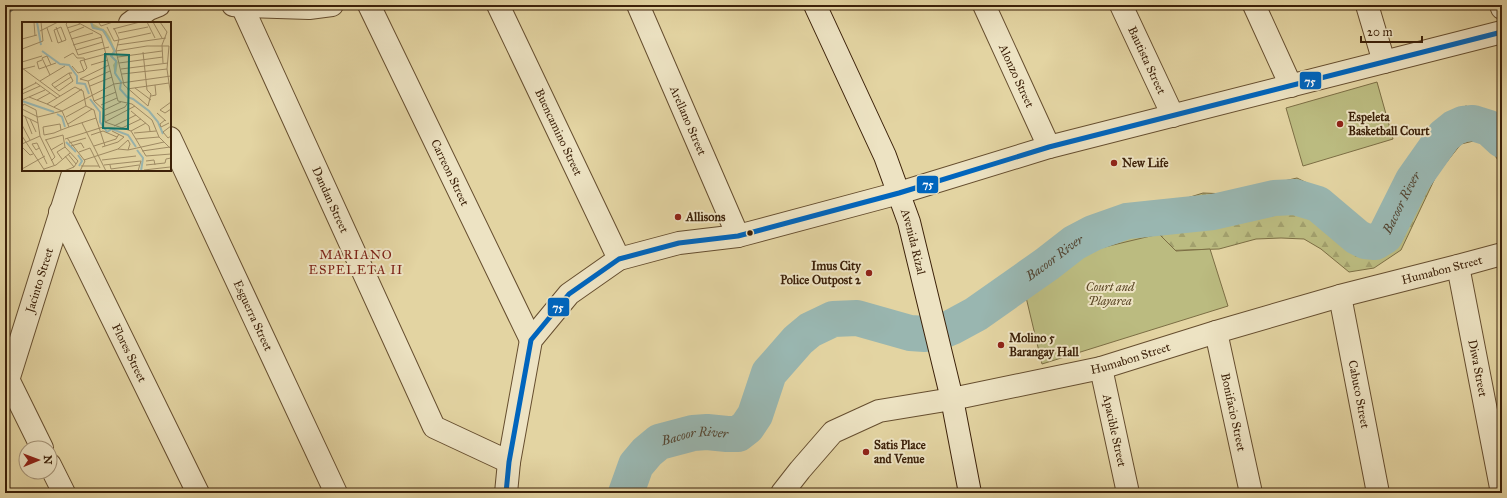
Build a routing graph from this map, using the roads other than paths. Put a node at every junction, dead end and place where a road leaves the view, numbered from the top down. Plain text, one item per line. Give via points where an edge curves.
1 (159, 5) edge
2 (332, 5) edge
3 (369, 5) edge
4 (498, 5) edge
5 (638, 5) edge
6 (815, 5) edge
7 (984, 5) edge
8 (1121, 5) edge
9 (1254, 5) edge
10 (1367, 5) edge
11 (238, 6) edge
12 (131, 22) edge
13 (1502, 32) edge
14 (1384, 62) junction
15 (1291, 86) junction
16 (1173, 116) junction
17 (171, 140) edge
18 (1049, 147) junction
19 (74, 171) edge
20 (899, 193) junction
21 (60, 212) junction
22 (738, 236) junction
23 (1502, 254) edge
24 (619, 259) junction
25 (1458, 266) junction
26 (1340, 296) junction
27 (1216, 332) junction
28 (531, 340) junction
29 (1101, 368) junction
30 (7, 385) edge
31 (952, 398) junction
32 (38, 440) edge
33 (509, 462) junction
34 (800, 470) junction
35 (58, 480) edge
36 (64, 493) edge
37 (198, 493) edge
38 (336, 493) edge
39 (506, 493) edge
40 (782, 493) edge
41 (804, 493) edge
42 (970, 493) edge
43 (1128, 493) edge
44 (1251, 493) edge
45 (1378, 493) edge
46 (1502, 493) edge

1 - 12 street
2 - 11 street via 309,8
3 - 28 street, Carreon Street
4 - 24 street, Buencamino Street
5 - 22 street, Arellano Street
6 - 20 street, Avenida Rizal via 870,122
7 - 18 street, Alonzo Street
8 - 16 street, Bautista Street
9 - 15 street
10 - 14 street
11 - 33 street, Dandan Street via 434,428
13 - 14 street
14 - 15 street
15 - 16 street
16 - 18 street
17 - 38 street, Esguerra Street
18 - 20 street
19 - 21 street, Jacinto Street
20 - 22 street
20 - 31 street, Avenida Rizal via 909,222
21 - 30 street, Jacinto Street
21 - 37 street, Flores Street
22 - 24 street via 679,243
23 - 25 street, Humabon Street
24 - 28 street via 569,294
25 - 26 street, Humabon Street
25 - 46 street, Diwa Street
26 - 27 street, Humabon Street
26 - 45 street, Cabuco Street
27 - 29 street, Humabon Street
27 - 44 street, Bonifacio Street
28 - 33 street
29 - 31 street, Humabon Street
29 - 43 street, Apacible Street
30 - 32 street
31 - 34 street, Humabon Street via 878,411 833,432
31 - 42 street, Avenida Rizal
33 - 39 street
34 - 40 street, Humabon Street
34 - 41 street
35 - 36 street

